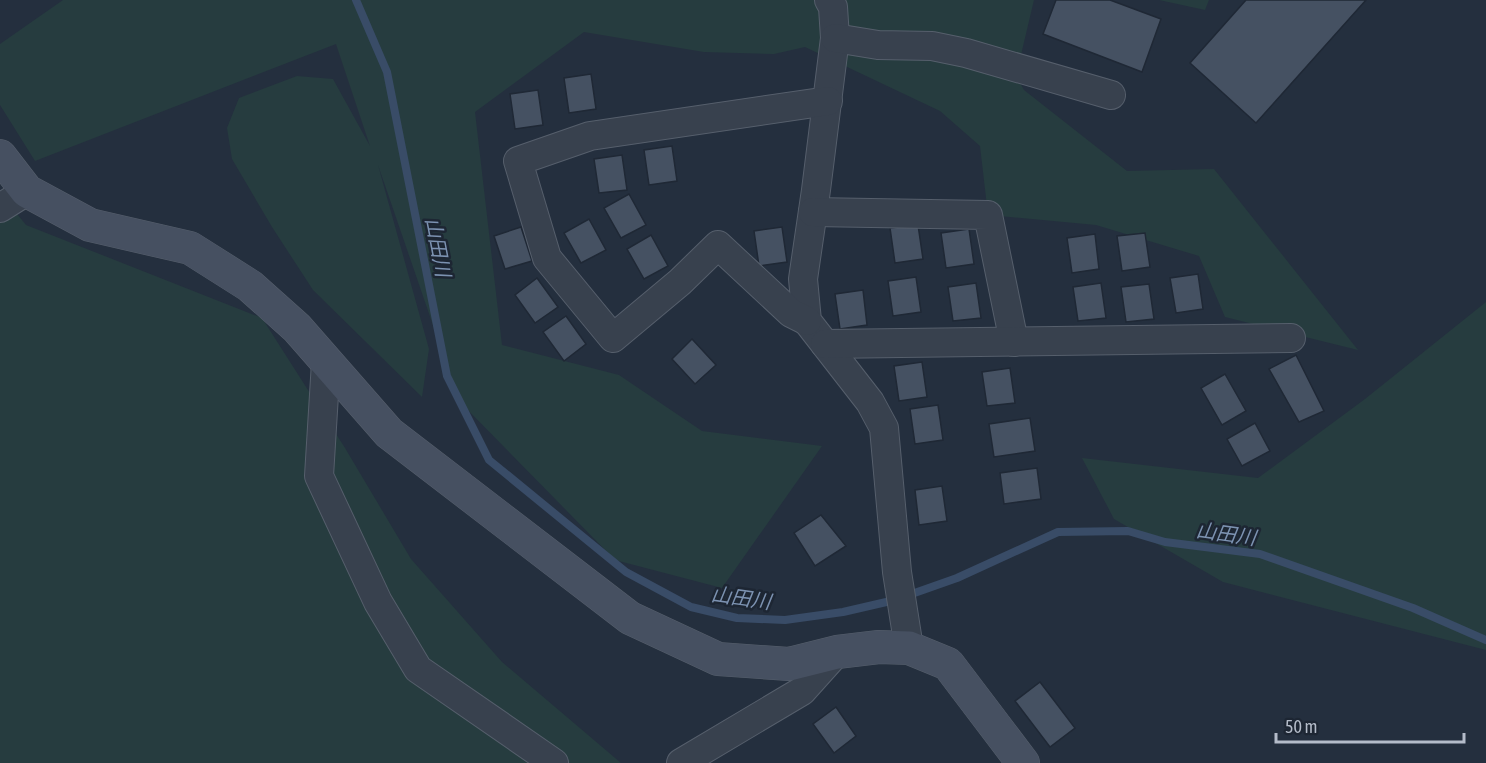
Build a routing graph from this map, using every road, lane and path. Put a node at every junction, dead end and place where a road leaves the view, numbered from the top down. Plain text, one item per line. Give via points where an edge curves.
1 (829, 0) edge
2 (835, 38) junction
3 (1111, 95) dead end
4 (828, 101) junction
5 (0, 156) edge
6 (27, 191) junction
7 (0, 208) edge
8 (813, 212) junction
9 (807, 321) junction
10 (1291, 338) dead end
11 (1014, 342) junction
12 (825, 344) junction
13 (326, 362) junction
14 (907, 639) junction
15 (837, 652) junction
16 (554, 763) edge
17 (681, 763) edge
18 (1023, 763) edge

1 - 2 street via 833,6
2 - 3 street via 878,45 932,46 966,53
2 - 4 street
4 - 8 street
4 - 9 street via 590,136 518,161 547,258 613,338 718,245 791,313
5 - 6 street
6 - 7 street
6 - 13 street via 90,225 190,248 250,286 297,328
8 - 9 street via 803,279
8 - 11 street via 988,215
9 - 12 street
10 - 11 street
11 - 12 street
12 - 14 street via 870,402 884,428
13 - 15 street via 389,433 630,618 718,659 789,664
13 - 16 street via 319,476 378,602 418,669
14 - 15 street
14 - 18 street via 948,664
15 - 17 street via 802,691

